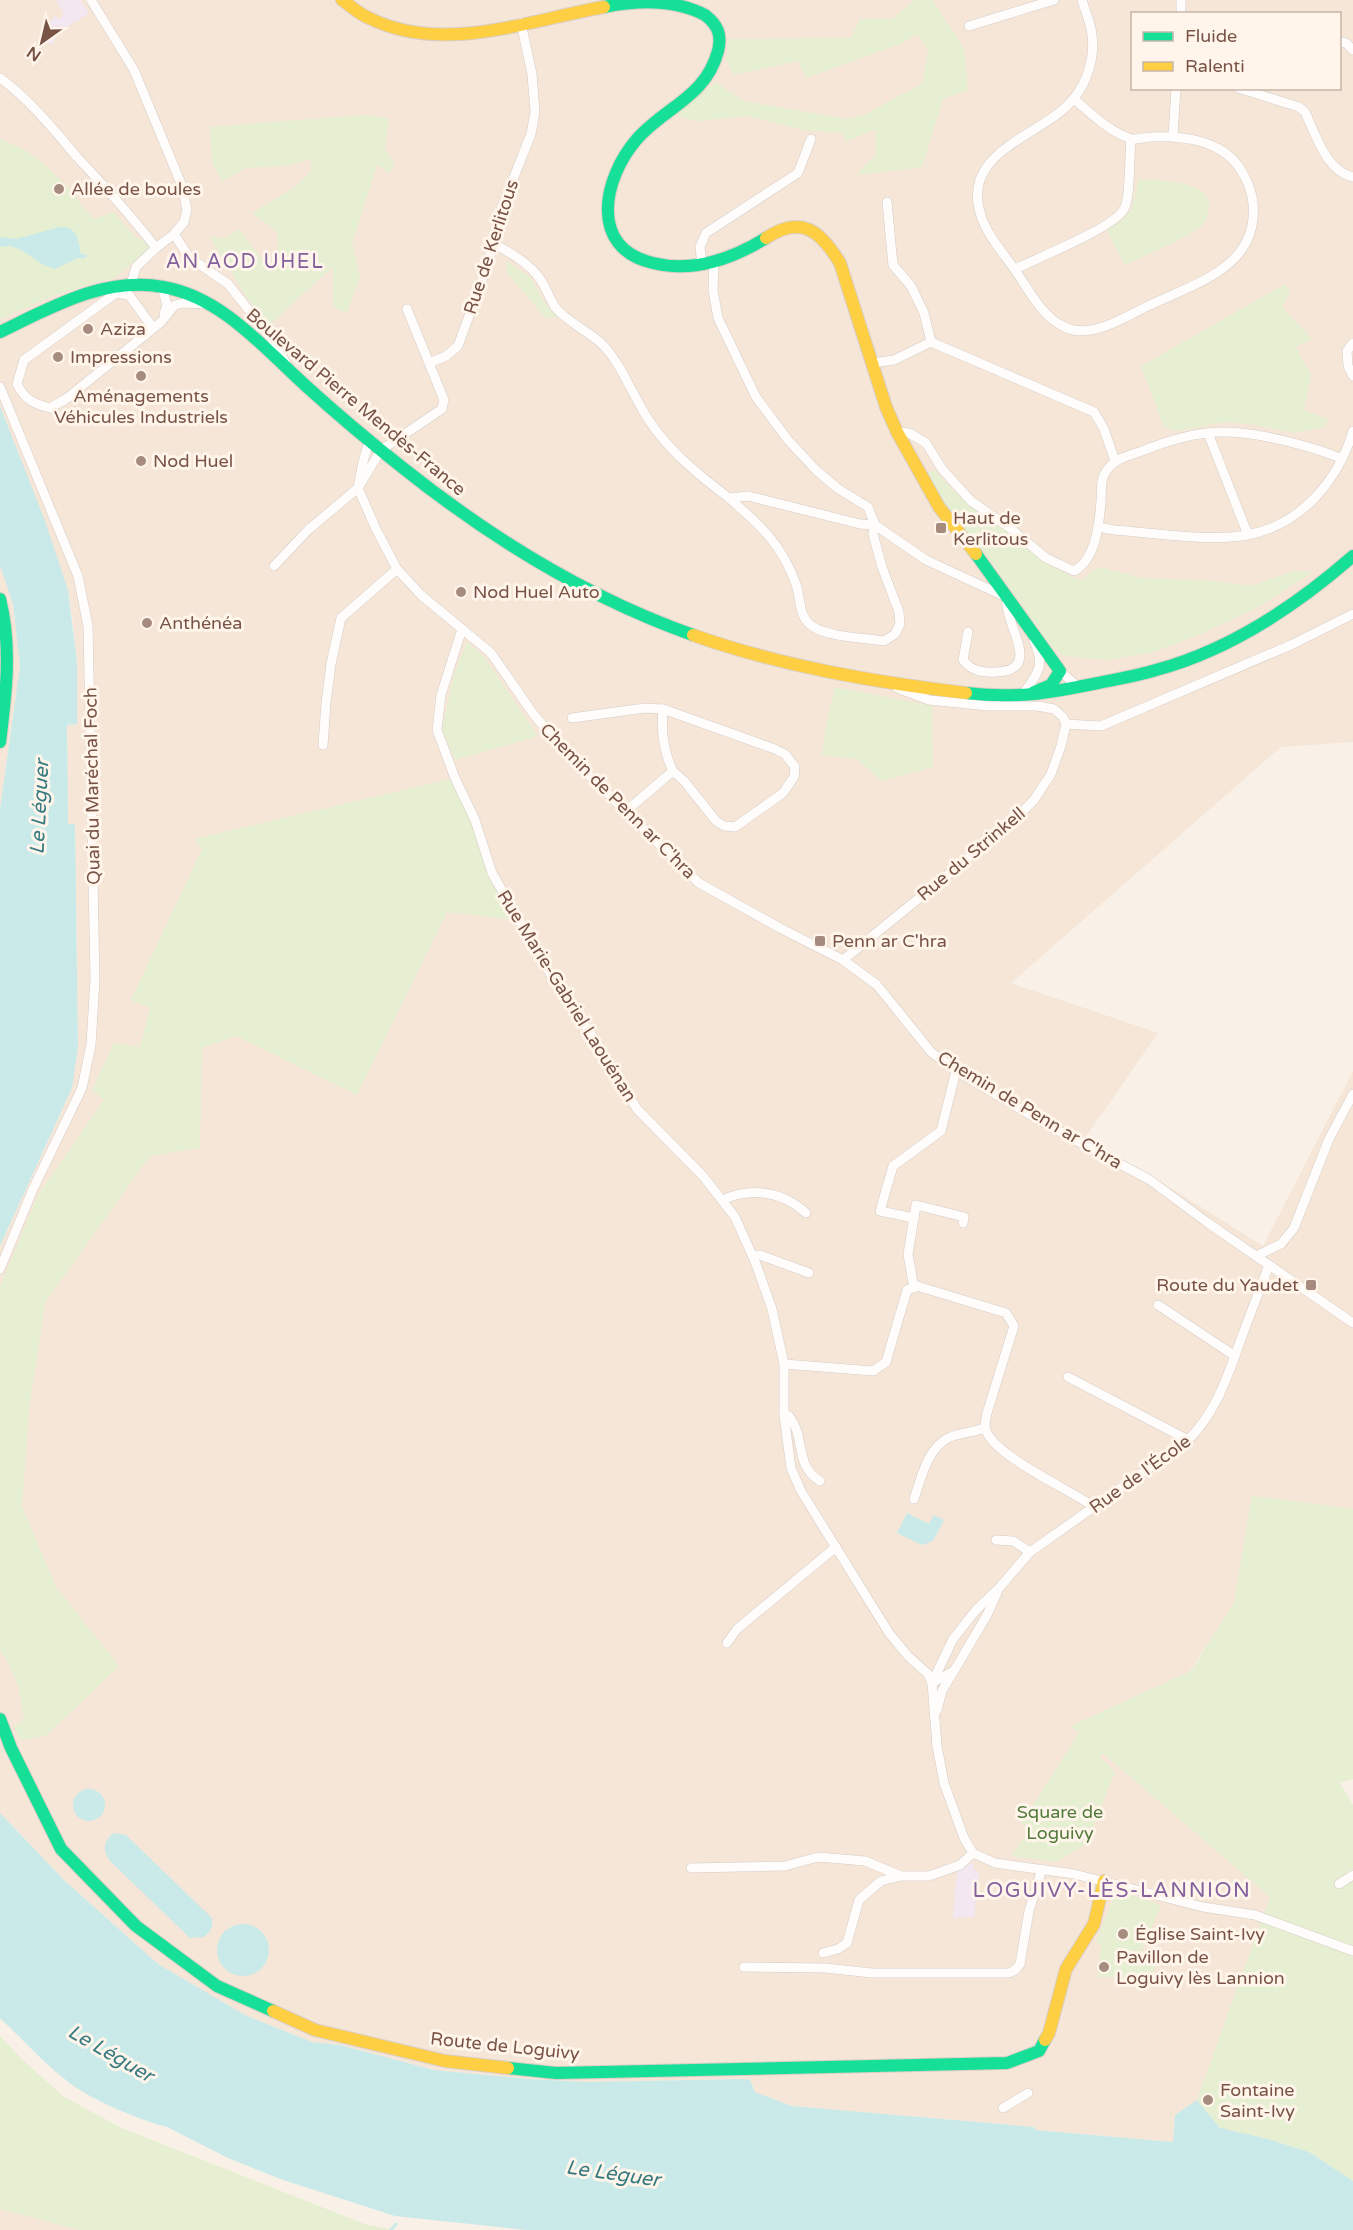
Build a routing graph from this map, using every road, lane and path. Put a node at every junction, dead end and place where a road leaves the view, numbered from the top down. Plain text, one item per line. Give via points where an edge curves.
1 (91, 0) edge
2 (342, 0) edge
3 (1054, 0) edge
4 (1082, 0) edge
5 (520, 23) junction
6 (969, 26) dead end
7 (0, 78) edge
8 (1176, 90) edge
9 (1244, 90) edge
10 (1074, 99) junction
11 (1173, 136) junction
12 (811, 139) dead end
13 (1131, 140) junction
14 (1353, 177) edge
15 (887, 202) dead end
16 (174, 234) junction
17 (493, 243) junction
18 (156, 248) junction
19 (708, 264) junction
20 (1015, 269) junction
21 (131, 284) junction
22 (162, 287) junction
23 (208, 304) junction
24 (407, 309) dead end
25 (157, 325) junction
26 (0, 332) edge
27 (931, 342) junction
28 (1353, 343) edge
29 (429, 363) junction
30 (872, 363) junction
31 (292, 374) junction
32 (1353, 376) edge
33 (0, 387) edge
34 (1353, 431) edge
35 (897, 432) junction
36 (1208, 433) junction
37 (377, 446) junction
38 (1342, 459) junction
39 (1115, 461) junction
40 (358, 488) junction
41 (729, 498) junction
42 (875, 525) junction
43 (1098, 527) junction
44 (1248, 535) junction
45 (1353, 556) edge
46 (274, 566) dead end
47 (397, 569) junction
48 (1006, 597) junction
49 (0, 599) edge
50 (1353, 614) edge
51 (1028, 627) junction
52 (462, 629) junction
53 (968, 632) dead end
54 (1060, 671) junction
55 (873, 678) junction
56 (1078, 687) junction
57 (1022, 696) junction
58 (663, 709) junction
59 (572, 718) dead end
60 (1066, 724) junction
61 (0, 742) edge
62 (324, 745) dead end
63 (673, 771) junction
64 (626, 812) junction
65 (843, 960) junction
66 (956, 1071) junction
67 (1353, 1094) edge
68 (722, 1200) junction
69 (806, 1214) dead end
70 (914, 1218) junction
71 (963, 1223) dead end
72 (753, 1256) junction
73 (1256, 1256) junction
74 (1269, 1265) junction
75 (0, 1269) edge
76 (809, 1273) dead end
77 (910, 1289) junction
78 (1158, 1305) dead end
79 (1353, 1323) edge
80 (1234, 1356) junction
81 (784, 1364) junction
82 (1068, 1377) dead end
83 (784, 1415) junction
84 (985, 1428) junction
85 (1188, 1440) junction
86 (820, 1481) dead end
87 (914, 1499) dead end
88 (1095, 1507) junction
89 (996, 1540) dead end
90 (836, 1547) junction
91 (1030, 1552) junction
92 (999, 1588) junction
93 (727, 1643) dead end
94 (954, 1671) junction
95 (932, 1683) junction
96 (0, 1719) edge
97 (937, 1746) junction
98 (973, 1853) junction
99 (691, 1868) dead end
100 (1042, 1869) junction
101 (1353, 1875) edge
102 (901, 1876) junction
103 (1104, 1881) junction
104 (1339, 1884) dead end
105 (1353, 1951) edge
106 (823, 1953) dead end
107 (744, 1967) dead end
108 (1028, 2093) dead end
109 (1003, 2108) dead end

1 - 16 street via 134,70 182,186 187,210 184,222
2 - 5 street via 369,18 409,31 452,35
3 - 6 street
4 - 10 street via 1092,33 1092,57 1086,79
5 - 17 street, Rue de Kerlitous via 532,74 535,112 531,134 498,217
5 - 19 street via 629,1 672,0 698,10 715,24 720,41 717,63 700,88 634,143 609,192 606,215 613,237 631,255 652,264 681,268
7 - 18 street via 47,123
8 - 11 street
9 - 14 street via 1299,107 1330,163
10 - 13 street
10 - 20 street via 990,162 980,181 981,216
11 - 13 street
11 - 20 street via 1202,142 1228,156 1245,176 1254,219 1248,241 1235,261 1215,275 1116,321 1084,330 1073,330 1054,321
12 - 19 street via 798,173 706,233 700,247
13 - 20 street via 1124,209 1099,229
15 - 27 street via 893,265 911,286 924,313
16 - 18 street
16 - 31 street via 189,257 228,284 272,339
17 - 29 street, Rue de Kerlitous via 458,346
17 - 41 street via 539,276 556,308 602,344 651,424 676,453
18 - 21 street via 136,267
19 - 30 street via 735,255 790,226 809,229 827,242 840,263
19 - 42 street via 718,318 756,397 816,470 868,507
21 - 22 street, Boulevard Pierre Mendès-France
21 - 26 street, Boulevard Pierre Mendès-France via 96,290
22 - 23 street, Boulevard Pierre Mendès-France
22 - 25 street via 167,305
23 - 25 street via 175,305
23 - 31 street, Boulevard Pierre Mendès-France
24 - 29 street
25 - 25 street via 50,408 32,404 17,384 24,360 116,293 129,295
27 - 30 street via 894,360
27 - 39 street via 1094,412
28 - 32 street via 1347,351
29 - 37 street via 444,400 442,409
30 - 35 street
31 - 37 street, Boulevard Pierre Mendès-France
33 - 75 street, Quai du Maréchal Foch via 78,576 88,626 95,979 91,1045 82,1088
34 - 38 street
35 - 43 street via 909,433 926,443 942,470 971,501 1046,558 1074,571 1083,566
35 - 48 street via 939,507
36 - 38 street via 1255,433
36 - 39 street via 1186,435
36 - 44 street
37 - 40 street
37 - 55 street, Boulevard Pierre Mendès-France via 522,555 612,603 712,642
38 - 44 street via 1330,481 1300,512 1276,526
39 - 43 street via 1103,478
40 - 46 street via 308,530
40 - 47 street, Chemin de Penn ar C'hra
41 - 42 street via 748,496
41 - 42 street via 765,529 782,552 797,586 802,615 810,626 884,641 895,634 900,624 873,534
42 - 48 street via 926,560
43 - 44 street via 1221,538
45 - 56 street, Boulevard Pierre Mendès-France via 1325,582 1251,632 1205,654 1155,671
47 - 52 street, Chemin de Penn ar C'hra
47 - 62 street via 341,618 331,664
48 - 51 street
48 - 53 street via 1020,652 1016,665 1007,672 970,669 963,660
49 - 61 street via 9,664
50 - 60 street via 1293,644 1101,726
51 - 54 street
51 - 57 street via 1041,656 1039,672
52 - 64 street, Chemin de Penn ar C'hra via 491,653 534,716
52 - 68 street, Rue Marie-Gabriel Laouénan via 441,695 437,730 475,820 492,873 555,982 637,1109
54 - 56 street
54 - 57 street via 1051,685
55 - 57 street, Boulevard Pierre Mendès-France via 947,691
55 - 60 street via 929,700 1054,709
56 - 57 street, Boulevard Pierre Mendès-France
58 - 59 street
58 - 63 street via 661,726
58 - 63 street via 772,747 785,754 795,767 794,777 783,793 735,827 716,821
60 - 65 street, Rue du Strinkell via 1051,774 1034,800 1009,825
63 - 64 street
64 - 65 street, Chemin de Penn ar C'hra via 699,883
65 - 66 street, Chemin de Penn ar C'hra via 877,985 931,1052
66 - 70 street via 941,1131 893,1166 880,1211
66 - 73 street, Chemin de Penn ar C'hra via 1150,1180
67 - 73 street via 1329,1139 1294,1228 1281,1244
68 - 69 street via 735,1194 763,1192 795,1203
68 - 72 street, Rue Marie-Gabriel Laouénan via 735,1217
70 - 71 street via 916,1205 964,1216
70 - 77 street via 908,1254
72 - 76 street
72 - 81 street, Rue Marie-Gabriel Laouénan via 772,1309
73 - 74 street, Chemin de Penn ar C'hra
74 - 79 street
74 - 80 street, Rue de l'École
77 - 81 street via 886,1362 873,1371
77 - 84 street via 917,1286 1006,1313 1014,1326
78 - 80 street
80 - 85 street, Rue de l'École via 1209,1416
81 - 83 street, Rue Marie-Gabriel Laouénan
82 - 85 street
83 - 86 street via 798,1430 810,1476
83 - 90 street, Rue Marie-Gabriel Laouénan via 791,1468
84 - 87 street via 950,1437 937,1445
84 - 88 street via 1005,1454
85 - 88 street, Rue de l'École
88 - 91 street, Rue de l'École
89 - 91 street via 1013,1542
90 - 93 street via 737,1629
90 - 95 street, Rue Marie-Gabriel Laouénan via 889,1633
91 - 92 street, Rue de l'École
92 - 94 street, Rue de l'École
92 - 95 street, Rue de l'École via 953,1639
94 - 95 street
94 - 97 street, Rue de l'École via 939,1700
95 - 97 street
96 - 103 street, Route de Loguivy via 61,1849 136,1926 217,1986 315,2030 445,2061 556,2073 1007,2063 1039,2051 1049,2033 1066,1969 1094,1924
97 - 98 street via 944,1783
98 - 100 street via 995,1863
98 - 102 street via 960,1865 929,1876
99 - 102 street via 785,1866 818,1857 865,1861
100 - 103 street
100 - 107 street via 1029,1911 1020,1964 1009,1973 873,1973
101 - 104 street
102 - 106 street via 881,1881 859,1900 847,1943
103 - 105 street via 1203,1907 1255,1915
108 - 109 street

